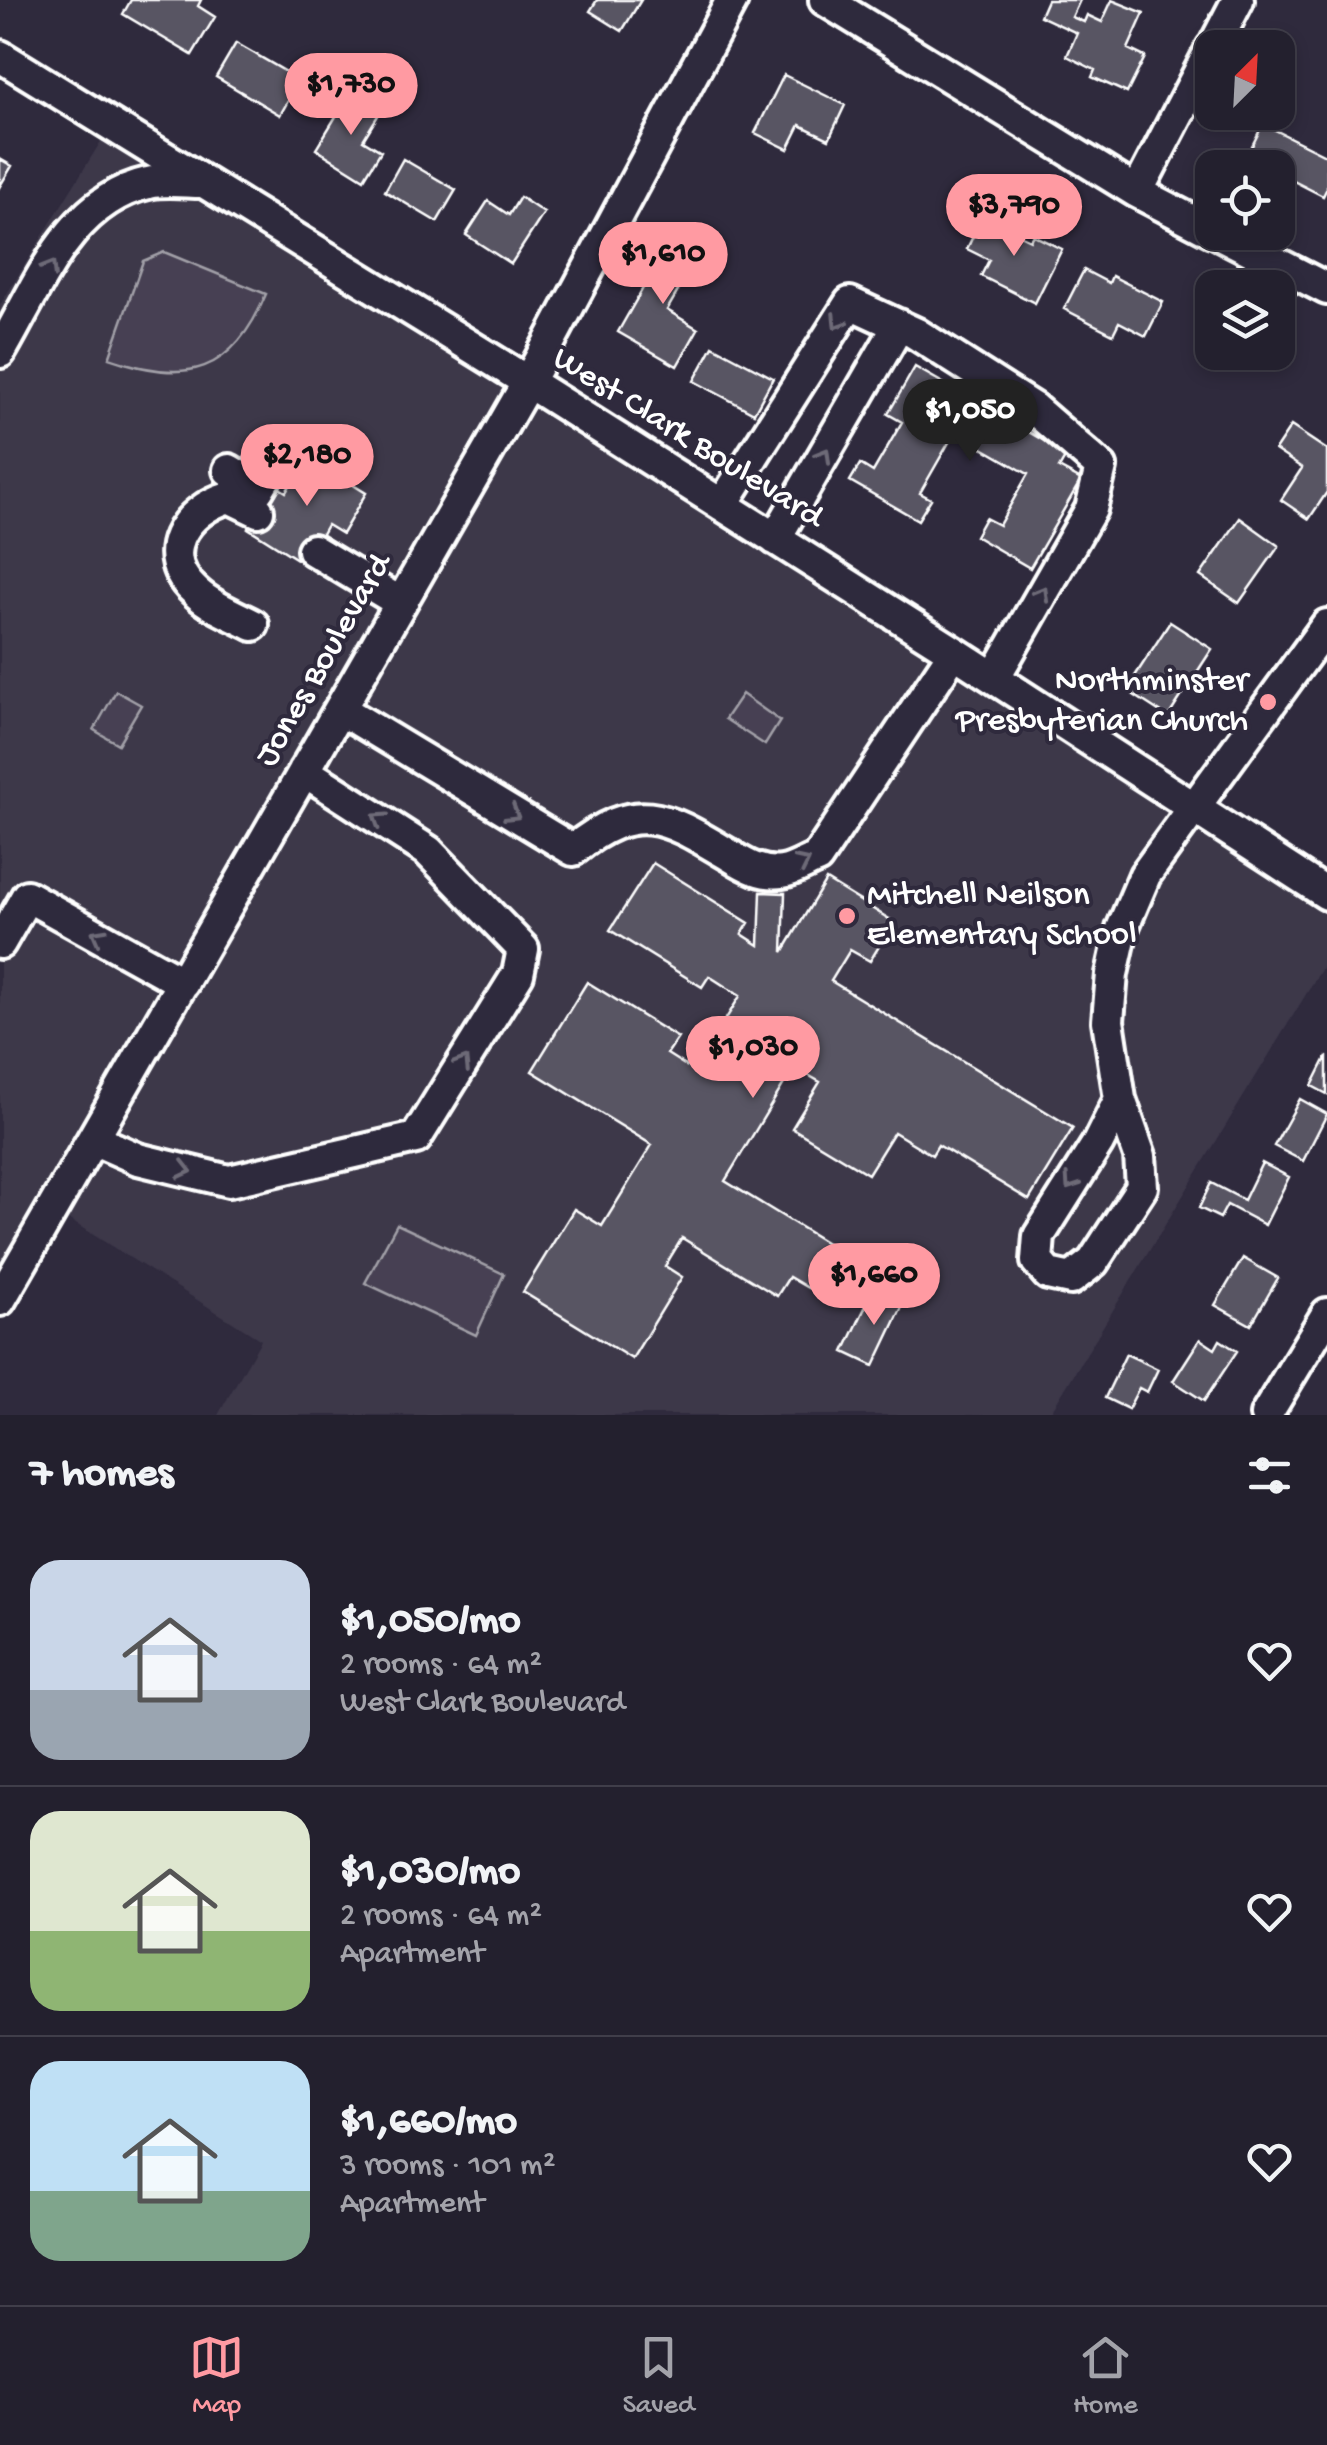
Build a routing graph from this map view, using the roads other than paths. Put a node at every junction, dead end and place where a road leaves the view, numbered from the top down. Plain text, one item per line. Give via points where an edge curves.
1 (732, 0) edge
2 (824, 0) edge
3 (1238, 0) edge
4 (1222, 30) edge
5 (0, 56) edge
6 (1195, 82) edge
7 (203, 182) junction
8 (1136, 192) junction
9 (1195, 222) edge
10 (1250, 250) edge
11 (1327, 289) edge
12 (900, 326) junction
13 (0, 352) edge
14 (528, 382) junction
15 (248, 492) dead end
16 (722, 506) junction
17 (775, 539) junction
18 (317, 543) dead end
19 (405, 596) junction
20 (1327, 624) edge
21 (253, 625) dead end
22 (954, 652) junction
23 (994, 678) junction
24 (340, 709) junction
25 (304, 771) junction
26 (1193, 810) junction
27 (1327, 894) edge
28 (0, 944) edge
29 (183, 983) junction
30 (1120, 1099) junction
31 (93, 1139) junction
32 (9, 1265) edge
33 (0, 1300) edge
34 (1327, 1314) edge
35 (1266, 1415) edge

1 - 14 street, Jones Boulevard
2 - 8 street
3 - 4 street
5 - 7 street, West Clark Boulevard
6 - 8 street
13 -> 7 street via 74,226 102,200 150,182
7 - 14 street, West Clark Boulevard
8 - 9 street
10 - 11 street
12 -> 16 street via 850,303
17 -> 12 street
23 -> 12 street via 1091,508 1102,467 1034,410
14 - 16 street, West Clark Boulevard
14 - 19 street, Jones Boulevard
15 - 21 street via 208,503 191,516 177,552 180,570 200,596
16 - 17 street, West Clark Boulevard
17 - 22 street, West Clark Boulevard
18 - 19 street
19 - 24 street, Jones Boulevard
20 - 26 street
22 - 23 street, West Clark Boulevard
24 -> 22 street via 573,850 599,829 638,816 679,825 754,870 783,872 817,858
23 - 26 street, West Clark Boulevard
24 - 25 street, Jones Boulevard
25 - 29 street, Jones Boulevard
31 -> 25 street via 138,1159 228,1181 416,1138 518,974 523,949 428,850
26 - 27 street, West Clark Boulevard
26 - 30 street via 1146,875 1122,929 1108,1021
29 -> 28 street via 26,896
29 - 31 street, Jones Boulevard
30 -> 30 street via 1039,1236 1037,1261 1048,1274 1071,1279 1093,1262 1142,1187 1140,1156
31 - 32 street, Jones Boulevard
32 - 33 street, Jones Boulevard
34 - 35 street

